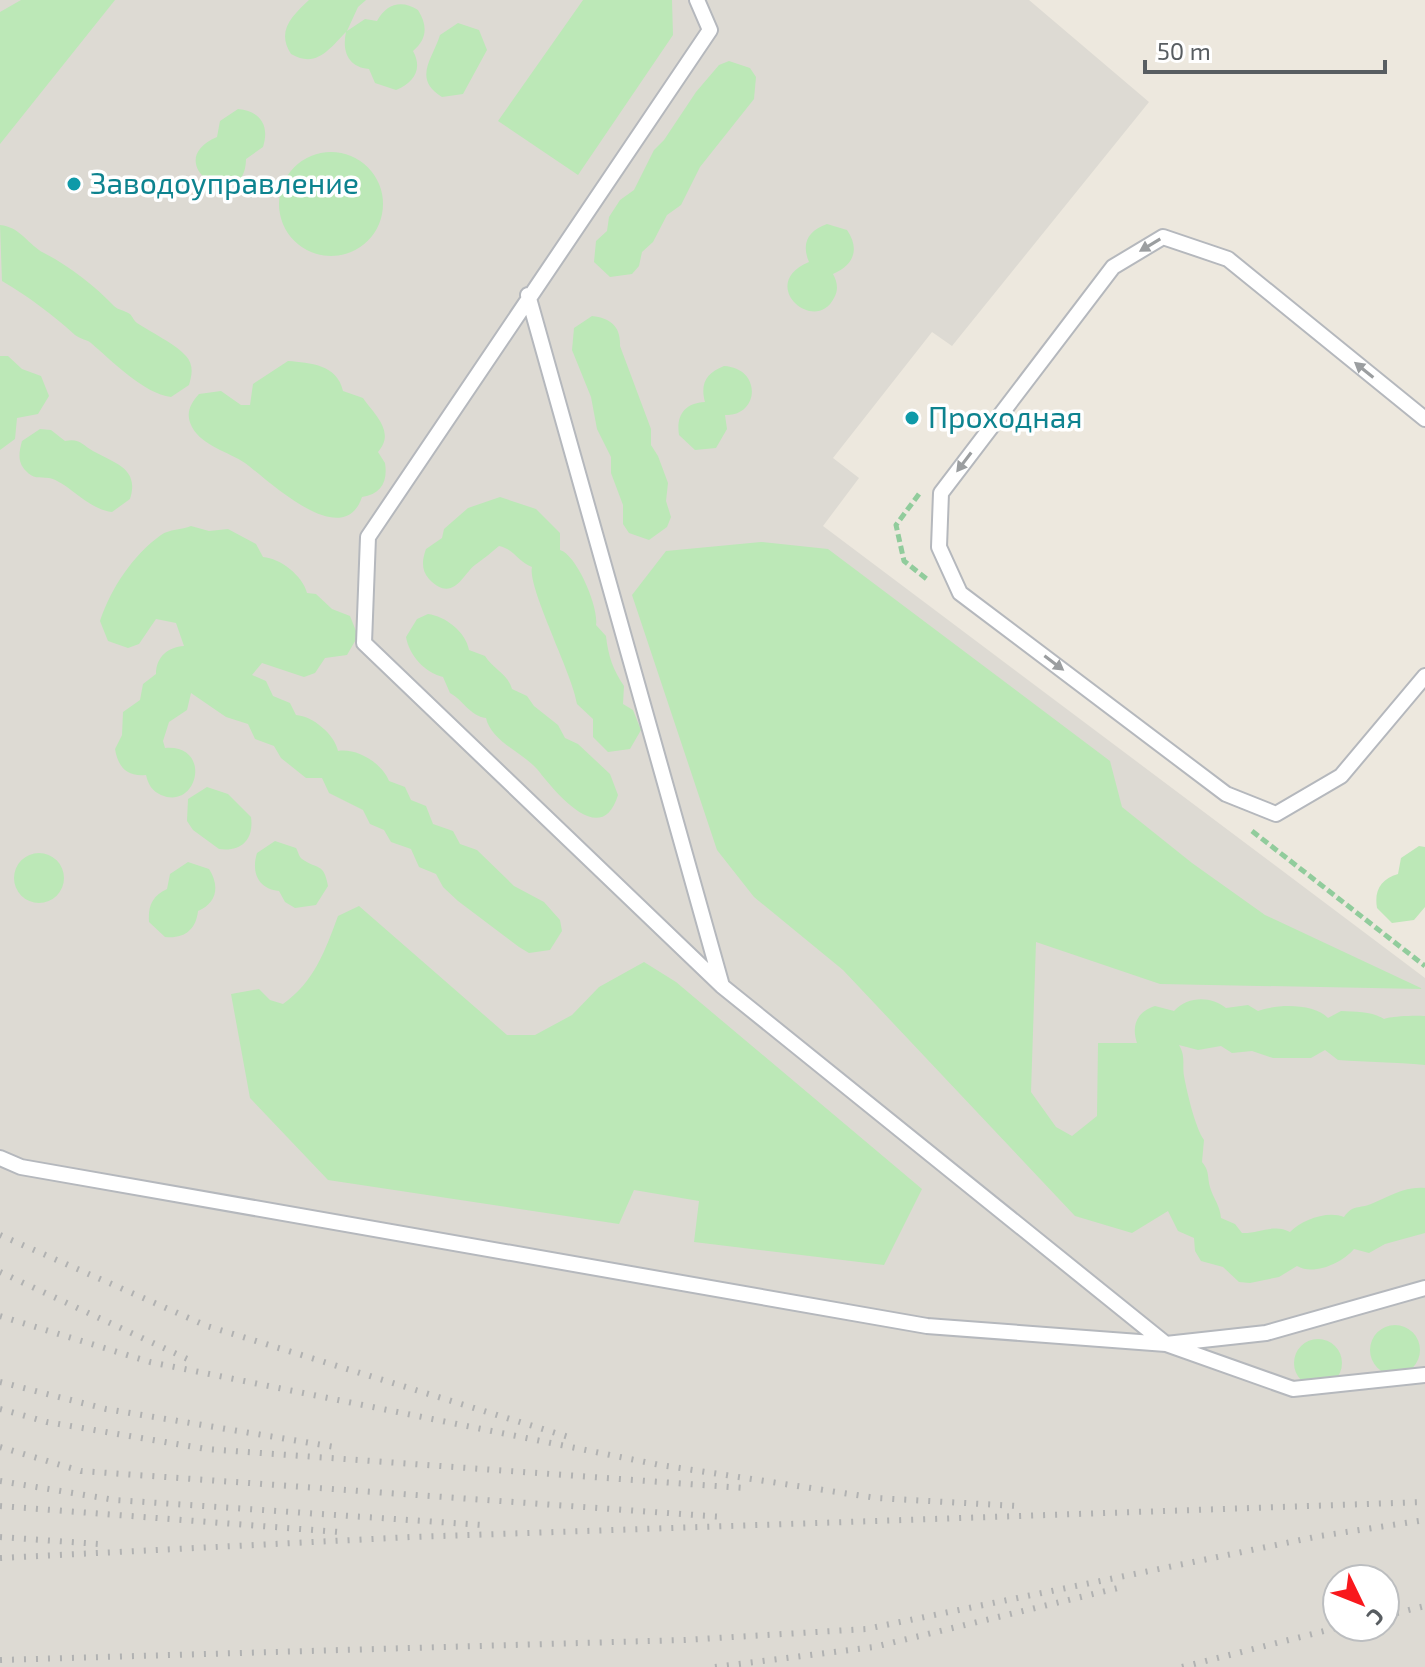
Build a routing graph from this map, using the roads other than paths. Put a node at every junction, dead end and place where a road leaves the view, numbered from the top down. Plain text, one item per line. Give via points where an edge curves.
1 (697, 0) edge
2 (528, 295) junction
3 (1425, 419) edge
4 (1425, 676) edge
5 (722, 986) junction
6 (0, 1158) edge
7 (1425, 1288) edge
8 (1166, 1344) junction
9 (1425, 1375) edge

1 - 2 lane via 710,30
2 - 5 lane
2 - 5 lane via 368,537 364,643
3 -> 4 lane via 1228,259 1163,237 1113,267 941,493 939,547 960,593 1226,794 1276,814 1341,776
5 - 8 lane
6 - 8 lane via 21,1167 927,1326
7 - 8 lane via 1266,1333
8 - 9 lane via 1293,1389

